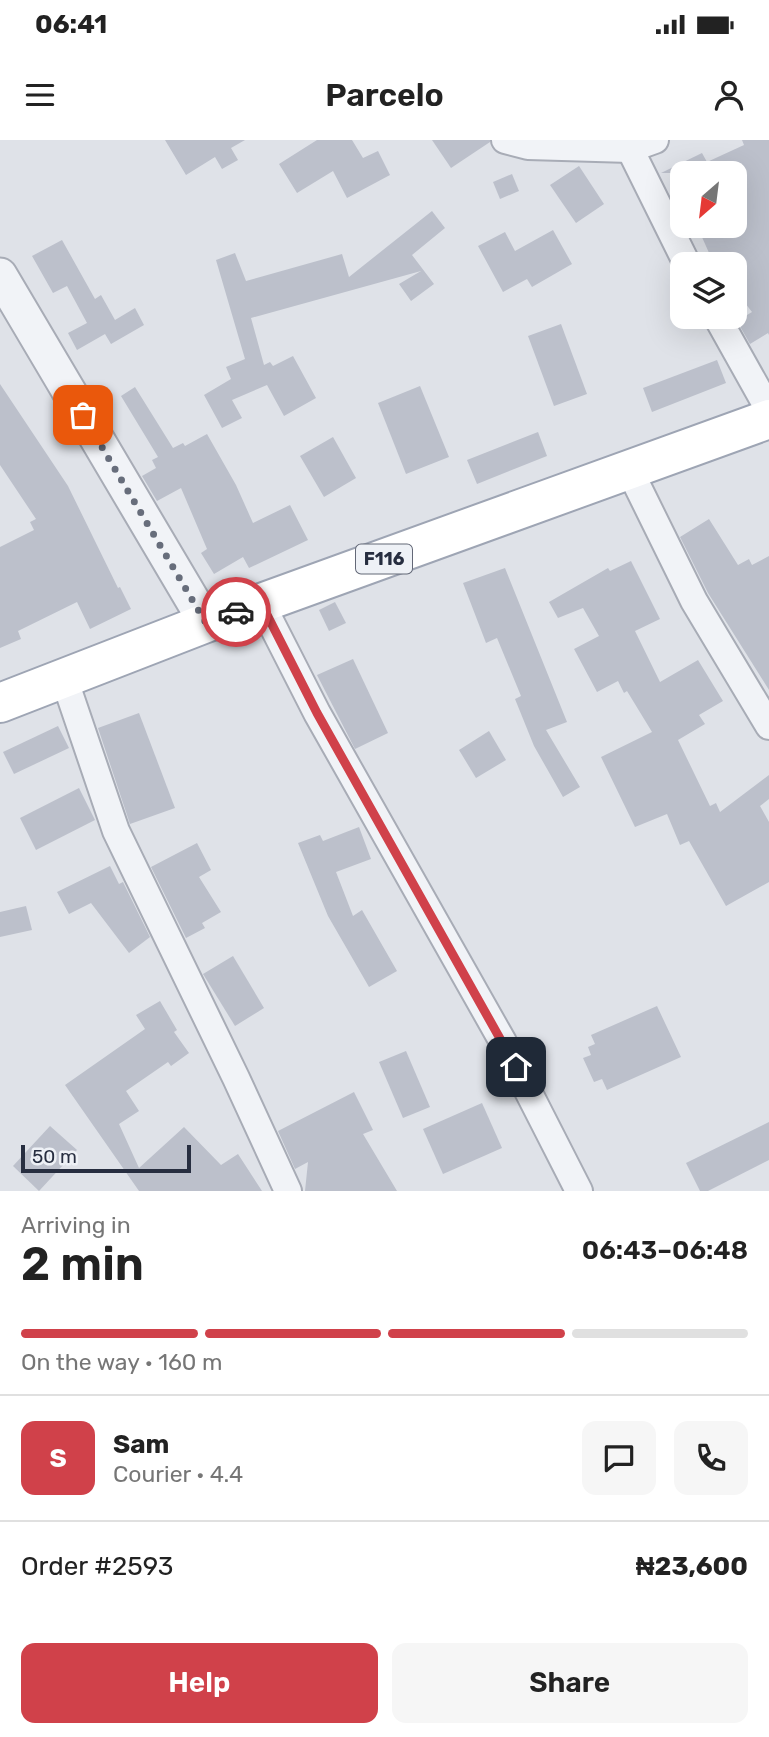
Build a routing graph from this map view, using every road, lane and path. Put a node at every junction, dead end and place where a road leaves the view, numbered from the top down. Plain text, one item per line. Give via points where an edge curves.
1 (505, 140) edge
2 (648, 142) edge
3 (683, 252) edge
4 (0, 275) edge
5 (723, 329) edge
6 (769, 410) edge
7 (769, 419) edge
8 (629, 469) junction
9 (261, 603) junction
10 (206, 623) junction
11 (64, 678) junction
12 (0, 703) edge
13 (769, 726) edge
14 (288, 1191) edge
15 (579, 1191) edge

1 - 2 street via 528,146
2 - 3 street
4 - 10 street
5 - 6 street
7 - 8 main road, F116
8 - 9 main road, F116
8 - 13 street via 694,601
9 - 10 main road, F116
9 - 15 street via 317,713 503,1042
10 - 11 main road, F116
11 - 12 main road, F116
11 - 14 street via 116,831

